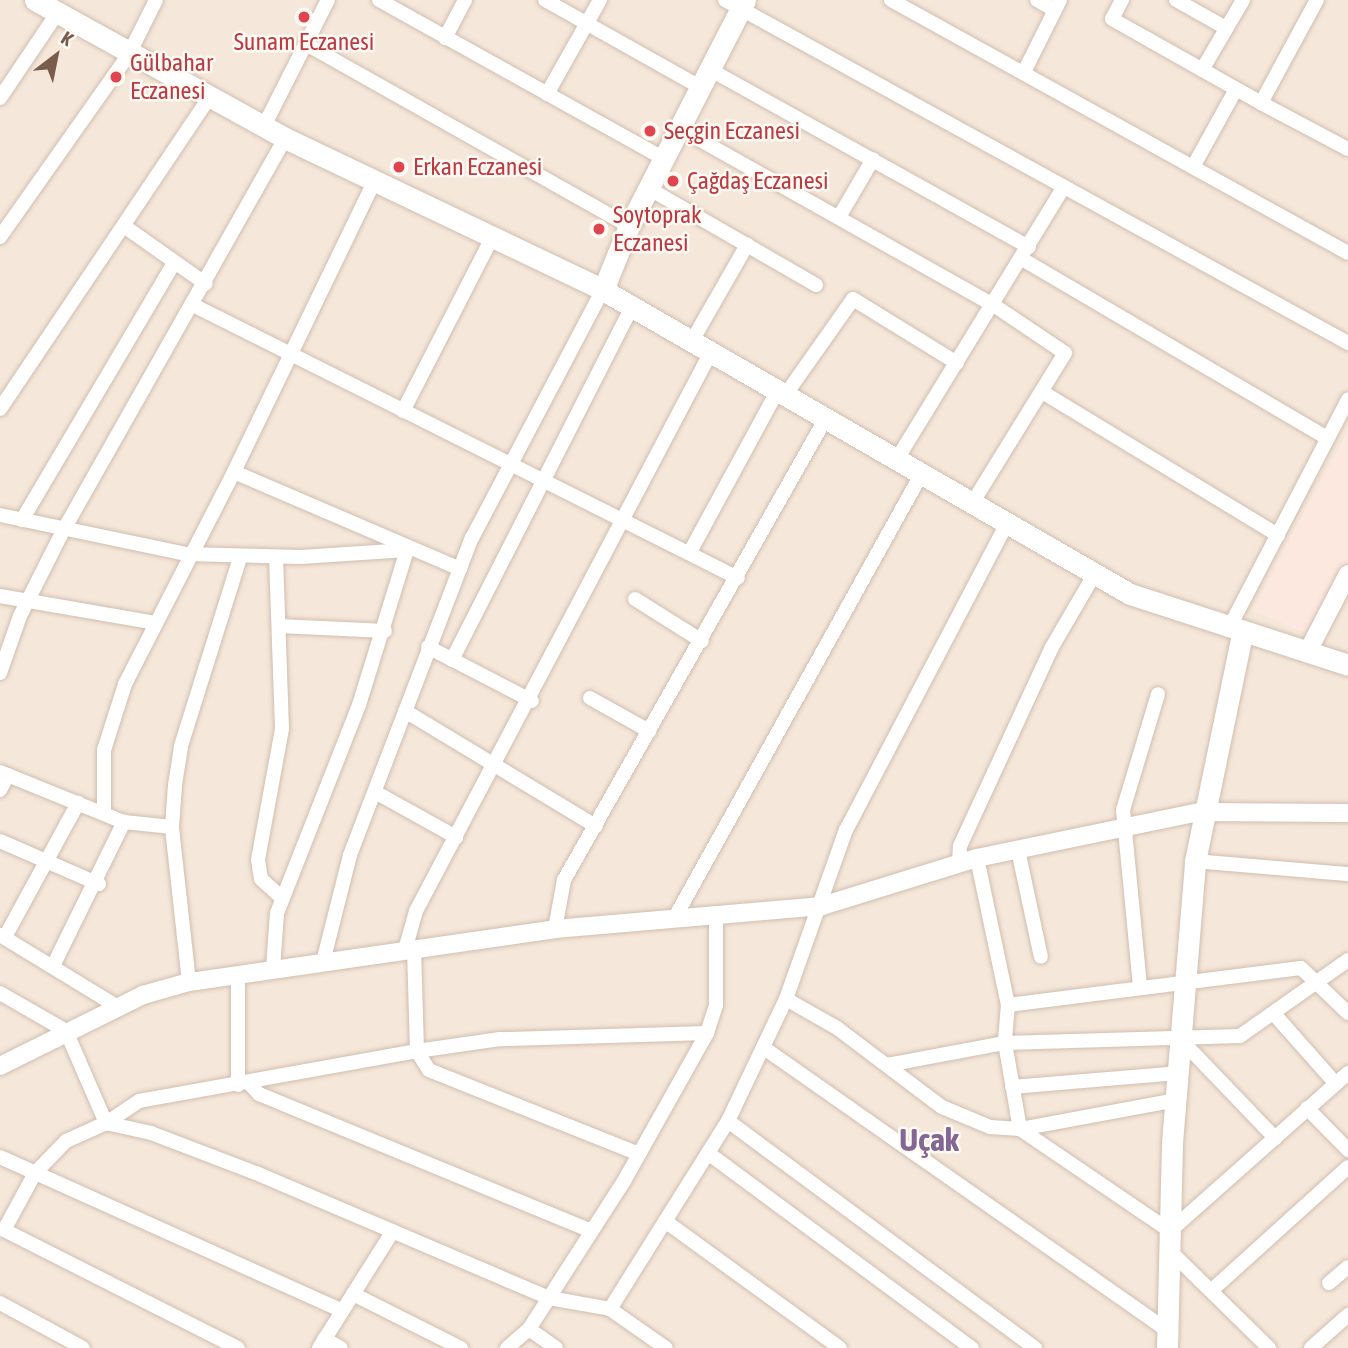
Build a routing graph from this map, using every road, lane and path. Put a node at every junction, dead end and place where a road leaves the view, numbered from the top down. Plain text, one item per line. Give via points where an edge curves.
1 (35, 0) edge
2 (156, 0) edge
3 (328, 0) edge
4 (379, 0) edge
5 (465, 0) edge
6 (545, 0) edge
7 (600, 0) edge
8 (891, 0) edge
9 (1037, 0) edge
10 (1122, 0) edge
11 (1176, 0) edge
12 (1242, 0) edge
13 (1317, 0) edge
14 (737, 3) edge
15 (1057, 5) edge
16 (63, 9) edge
17 (587, 23) junction
18 (1226, 28) junction
19 (445, 38) junction
20 (306, 44) junction
21 (130, 54) junction
22 (1202, 70) junction
23 (1024, 72) junction
24 (705, 78) junction
25 (1236, 89) junction
26 (547, 94) junction
27 (209, 97) junction
28 (0, 98) edge
29 (1261, 103) junction
30 (264, 126) junction
31 (679, 128) junction
32 (285, 138) junction
33 (1348, 149) edge
34 (663, 159) junction
35 (873, 159) junction
36 (1193, 167) junction
37 (374, 182) junction
38 (1064, 187) junction
39 (648, 188) junction
40 (839, 217) junction
41 (124, 226) junction
42 (629, 226) junction
43 (0, 237) edge
44 (492, 238) junction
45 (747, 245) junction
46 (1026, 253) junction
47 (1348, 253) edge
48 (174, 263) junction
49 (206, 284) junction
50 (816, 285) dead end
51 (603, 290) junction
52 (195, 306) junction
53 (995, 306) junction
54 (632, 307) junction
55 (692, 341) junction
56 (1348, 343) edge
57 (711, 352) junction
58 (289, 356) junction
59 (957, 363) junction
60 (782, 392) junction
61 (1044, 393) junction
62 (1348, 399) edge
63 (0, 410) edge
64 (403, 411) junction
65 (826, 418) junction
66 (1328, 438) junction
67 (897, 459) junction
68 (512, 461) junction
69 (234, 472) junction
70 (922, 473) junction
71 (543, 478) junction
72 (973, 502) junction
73 (0, 515) edge
74 (625, 518) junction
75 (22, 520) junction
76 (1007, 523) junction
77 (63, 531) junction
78 (1278, 535) junction
79 (407, 550) junction
80 (690, 552) junction
81 (187, 554) junction
82 (276, 557) junction
83 (240, 558) junction
84 (460, 569) junction
85 (1348, 574) edge
86 (1094, 575) junction
87 (738, 578) junction
88 (0, 596) edge
89 (635, 599) dead end
90 (30, 600) junction
91 (151, 622) junction
92 (280, 626) junction
93 (385, 631) junction
94 (1235, 632) junction
95 (702, 641) junction
96 (428, 646) junction
97 (1307, 653) junction
98 (452, 660) junction
99 (1348, 665) edge
100 (0, 673) edge
101 (1158, 694) dead end
102 (590, 698) dead end
103 (532, 701) junction
104 (405, 711) junction
105 (649, 731) junction
106 (498, 764) junction
107 (4, 774) edge
108 (0, 790) edge
109 (376, 792) junction
110 (78, 803) junction
111 (1200, 812) junction
112 (104, 813) junction
113 (1348, 813) edge
114 (124, 822) junction
115 (596, 826) junction
116 (172, 827) junction
117 (1125, 829) junction
118 (456, 837) junction
119 (0, 841) edge
120 (1018, 850) junction
121 (977, 858) junction
122 (1195, 861) junction
123 (959, 863) junction
124 (47, 865) junction
125 (1348, 874) edge
126 (99, 884) junction
127 (282, 898) junction
128 (822, 906) junction
129 (716, 917) junction
130 (674, 919) junction
131 (555, 929) junction
132 (2, 936) edge
133 (409, 949) junction
134 (1041, 957) dead end
135 (324, 958) junction
136 (1348, 960) edge
137 (53, 966) junction
138 (273, 969) junction
139 (239, 975) junction
140 (1186, 979) junction
141 (189, 982) junction
142 (1318, 982) junction
143 (1140, 986) junction
144 (0, 993) edge
145 (786, 999) junction
146 (1008, 1005) junction
147 (118, 1007) junction
148 (1348, 1013) edge
149 (1275, 1015) junction
150 (66, 1031) junction
151 (707, 1032) junction
152 (1184, 1038) junction
153 (1005, 1043) junction
154 (764, 1048) junction
155 (416, 1051) junction
156 (2, 1063) edge
157 (887, 1065) junction
158 (1180, 1073) junction
159 (1348, 1073) edge
160 (244, 1084) junction
161 (1336, 1084) junction
162 (1012, 1087) junction
163 (1176, 1101) junction
164 (1307, 1108) junction
165 (728, 1121) junction
166 (106, 1123) junction
167 (1020, 1129) junction
168 (1275, 1138) junction
169 (1348, 1150) edge
170 (708, 1153) junction
171 (639, 1154) junction
172 (0, 1157) edge
173 (1348, 1167) edge
174 (36, 1173) junction
175 (665, 1221) junction
176 (591, 1230) junction
177 (393, 1231) junction
178 (1, 1232) edge
179 (1170, 1241) junction
180 (1348, 1267) edge
181 (1329, 1283) dead end
182 (1212, 1290) junction
183 (353, 1294) junction
184 (549, 1298) junction
185 (0, 1303) edge
186 (610, 1309) junction
187 (342, 1311) junction
188 (1348, 1315) edge
189 (529, 1329) junction
190 (1168, 1340) edge
191 (321, 1344) edge
192 (83, 1348) edge
193 (238, 1348) edge
194 (341, 1348) edge
195 (461, 1348) edge
196 (507, 1348) edge
197 (556, 1348) edge
198 (666, 1348) edge
199 (840, 1348) edge
200 (972, 1348) edge
201 (1035, 1348) edge
202 (1269, 1348) edge
203 (1311, 1348) edge

1 - 16 main road
2 - 21 street
3 - 20 street
4 - 19 street
5 - 19 street
6 - 17 street
7 - 17 street
8 - 23 street
9 - 15 street
10 - 22 street via 1112,19
11 - 18 street
12 - 18 street
13 - 29 street
14 - 24 main road
14 - 38 street
15 - 23 street
16 - 21 main road
16 - 28 street
17 - 24 street
17 - 26 street
18 - 22 street
19 - 26 street
20 - 30 street
20 - 42 street
21 - 27 main road
21 - 43 street
22 - 25 street
23 - 36 street
24 - 31 main road
24 - 35 street
25 - 29 street
25 - 36 street
26 - 34 street
27 - 30 main road
27 - 41 street
29 - 33 street
30 - 32 main road
31 - 34 main road
31 - 40 street
32 - 37 main road
32 - 49 street
34 - 39 main road
35 - 40 street
35 - 46 street
36 - 47 street
37 - 44 main road
37 - 58 street
38 - 46 street
38 - 56 street
39 - 42 main road
39 - 45 street
40 - 53 street
41 - 48 street
41 - 63 street
42 - 51 main road
44 - 51 main road
44 - 64 street
45 - 50 street
45 - 55 street
46 - 53 street
46 - 66 street
48 - 49 street
48 - 75 street
49 - 52 street
51 - 54 main road
51 - 68 street
52 - 58 street
52 - 77 street
53 - 59 street
53 - 61 street via 1065,353
54 - 55 main road
54 - 71 street
55 - 57 main road
57 - 60 main road
57 - 74 street
58 - 64 street
58 - 69 street
59 - 60 street via 853,299
59 - 67 street
60 - 65 main road
60 - 80 street
61 - 72 street
61 - 78 street
62 - 66 street
64 - 68 street
65 - 67 main road
65 - 87 street
66 - 78 street
67 - 70 main road
68 - 71 street
68 - 84 street
69 - 79 street
69 - 81 street
70 - 72 main road
70 - 130 street
71 - 74 street
71 - 98 street
72 - 76 main road
73 - 75 street
74 - 80 street
74 - 103 street
75 - 77 street
76 - 86 main road
76 - 128 street via 846,830
77 - 81 street
77 - 90 street
78 - 94 street
79 - 82 street
79 - 84 street
79 - 93 street
80 - 87 street
81 - 83 street
81 - 91 street
82 - 83 street
82 - 92 street
83 - 116 street via 181,746
84 - 96 street
85 - 97 street
86 - 94 main road
86 - 123 street via 1052,648 960,846
87 - 95 street
88 - 90 street
89 - 95 street
90 - 91 street
90 - 100 street
91 - 112 street via 104,750
92 - 93 street
92 - 127 street via 280,749 258,860 261,879
93 - 127 street
94 - 97 main road
94 - 111 main road
95 - 105 street
96 - 98 street
96 - 104 street
97 - 99 main road
98 - 103 street
101 - 117 street via 1125,795
102 - 105 street
103 - 106 street
104 - 106 street
104 - 109 street
105 - 115 street
106 - 115 street
106 - 118 street
107 - 108 street
107 - 110 street
109 - 118 street
109 - 135 street via 350,855
110 - 112 street
110 - 124 street
111 - 113 street
111 - 117 street
111 - 122 main road
112 - 114 street
114 - 116 street
114 - 126 street
115 - 131 street via 559,890
116 - 141 street
117 - 120 street
117 - 143 street
118 - 133 street via 416,911
119 - 124 street
120 - 121 street
120 - 134 street
121 - 123 street
121 - 146 street
122 - 125 street
122 - 140 main road
123 - 128 street
124 - 126 street
124 - 132 street
126 - 137 street
127 - 138 street
128 - 129 street
128 - 145 street
129 - 130 street
129 - 151 street via 716,1005
130 - 131 street
131 - 133 street
132 - 137 street
133 - 135 street
133 - 155 street
135 - 138 street
136 - 142 street
137 - 147 street
138 - 139 street
139 - 141 street
139 - 160 street
140 - 142 street via 1301,968
140 - 143 street
140 - 152 main road
141 - 147 street
142 - 148 street
142 - 149 street
143 - 146 street
144 - 150 street
145 - 154 street
145 - 157 street
146 - 153 street
147 - 150 street
149 - 152 street via 1240,1036
149 - 161 street
150 - 156 street
150 - 166 street
151 - 155 street via 500,1039
151 - 171 street
152 - 153 street
152 - 158 main road
152 - 168 street
153 - 157 street
153 - 162 street
154 - 165 street
154 - 190 street
155 - 160 street
155 - 171 street via 429,1070
157 - 167 street via 942,1107 990,1127
158 - 162 street
158 - 163 main road
159 - 161 street
160 - 166 street via 139,1101
160 - 176 street
161 - 164 street
162 - 167 street
163 - 167 street
163 - 179 main road
164 - 168 street
164 - 169 street
165 - 170 street
165 - 201 street
166 - 174 street via 66,1141
166 - 177 street via 151,1133
167 - 179 street
168 - 179 street
170 - 175 street
170 - 200 street
171 - 176 street
172 - 174 street
173 - 182 street
174 - 178 street
174 - 187 street
175 - 186 street
175 - 199 street
176 - 184 street
177 - 183 street
177 - 184 street
178 - 193 street
179 - 182 street
179 - 190 main road
180 - 181 street
182 - 202 street
183 - 187 street
183 - 195 street
184 - 186 street
184 - 189 street
185 - 192 street
186 - 198 street
187 - 191 street
188 - 203 street
189 - 196 street
189 - 197 street
191 - 194 street

